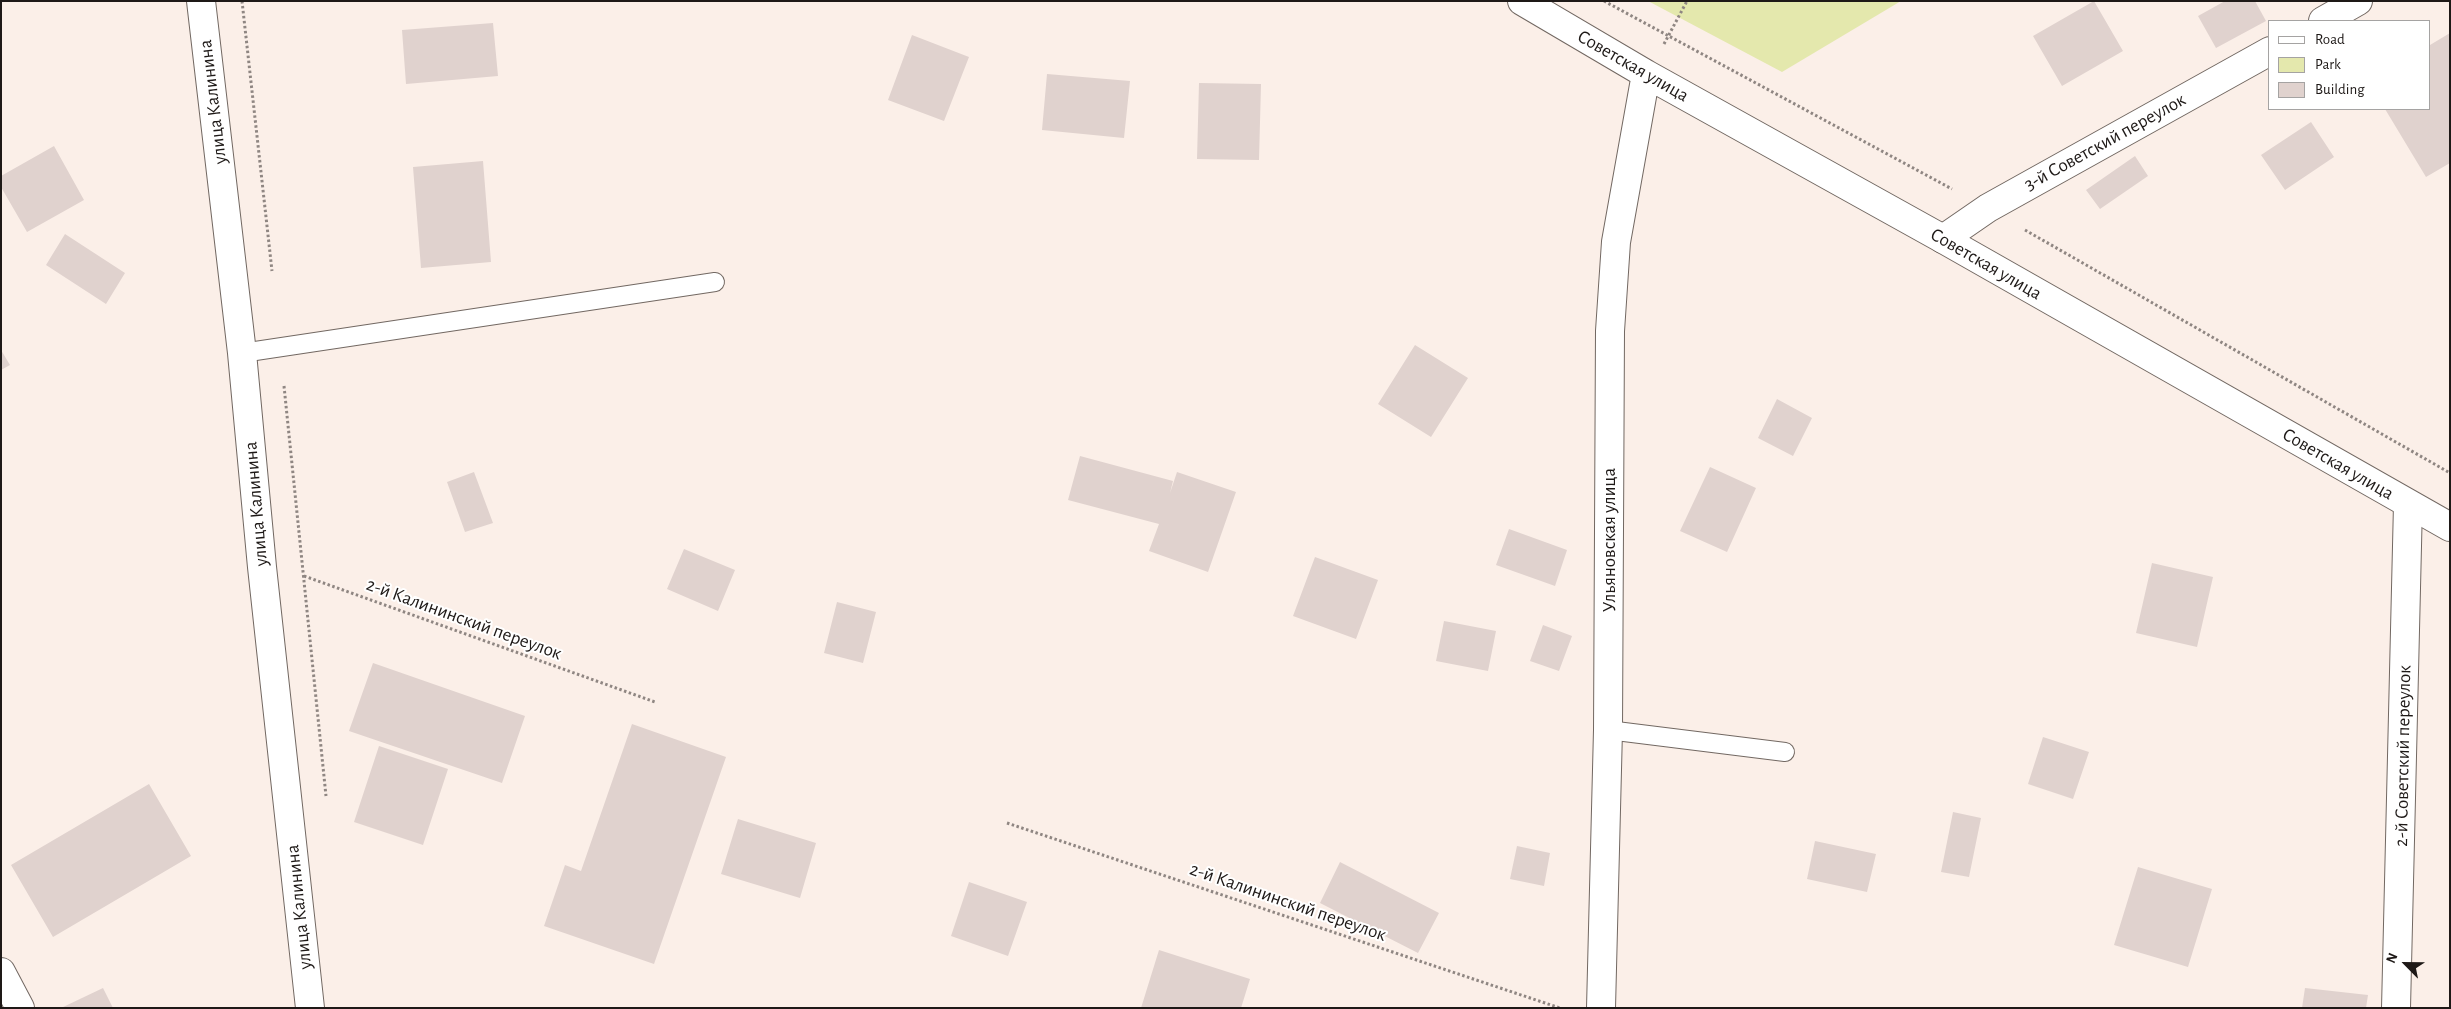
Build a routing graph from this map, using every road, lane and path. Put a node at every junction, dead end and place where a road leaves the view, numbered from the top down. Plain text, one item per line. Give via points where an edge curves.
1 (201, 1) edge
2 (242, 1) edge
3 (1522, 1) edge
4 (1604, 1) edge
5 (1687, 1) edge
6 (2358, 1) edge
7 (2324, 20) edge
8 (1668, 38) junction
9 (2268, 52) edge
10 (1646, 74) junction
11 (1988, 208) junction
12 (1943, 239) junction
13 (272, 278) dead end
14 (715, 282) dead end
15 (280, 348) junction
16 (242, 353) junction
17 (2450, 473) edge
18 (2408, 504) junction
19 (2450, 527) edge
20 (262, 567) junction
21 (305, 576) junction
22 (655, 702) dead end
23 (1608, 730) junction
24 (1785, 752) dead end
25 (326, 802) dead end
26 (1007, 823) dead end
27 (1, 972) edge
28 (20, 1008) edge
29 (310, 1008) edge
30 (1560, 1008) edge
31 (1601, 1008) edge
32 (2396, 1008) edge

1 - 16 street, улица Калинина
2 - 13 path
3 - 10 street, Советская улица
4 - 8 path
5 - 8 path
6 - 7 street
8 - 10 path
8 - 11 path
9 - 11 street, 3-й Советский переулок
10 - 12 street, Советская улица
10 - 23 street, Ульяновская улица via 1616,242 1610,331
11 - 12 street, 3-й Советский переулок
11 - 17 path
12 - 18 street, Советская улица
14 - 15 lane
15 - 16 lane
15 - 21 path
16 - 20 street, улица Калинина
18 - 19 street, Советская улица
18 - 32 street, 2-й Советский переулок
20 - 21 path, 2-й Калининский переулок
20 - 29 street, улица Калинина
21 - 22 path, 2-й Калининский переулок
21 - 25 path
23 - 24 lane
23 - 31 street, Ульяновская улица
26 - 30 path, 2-й Калининский переулок
27 - 28 street

